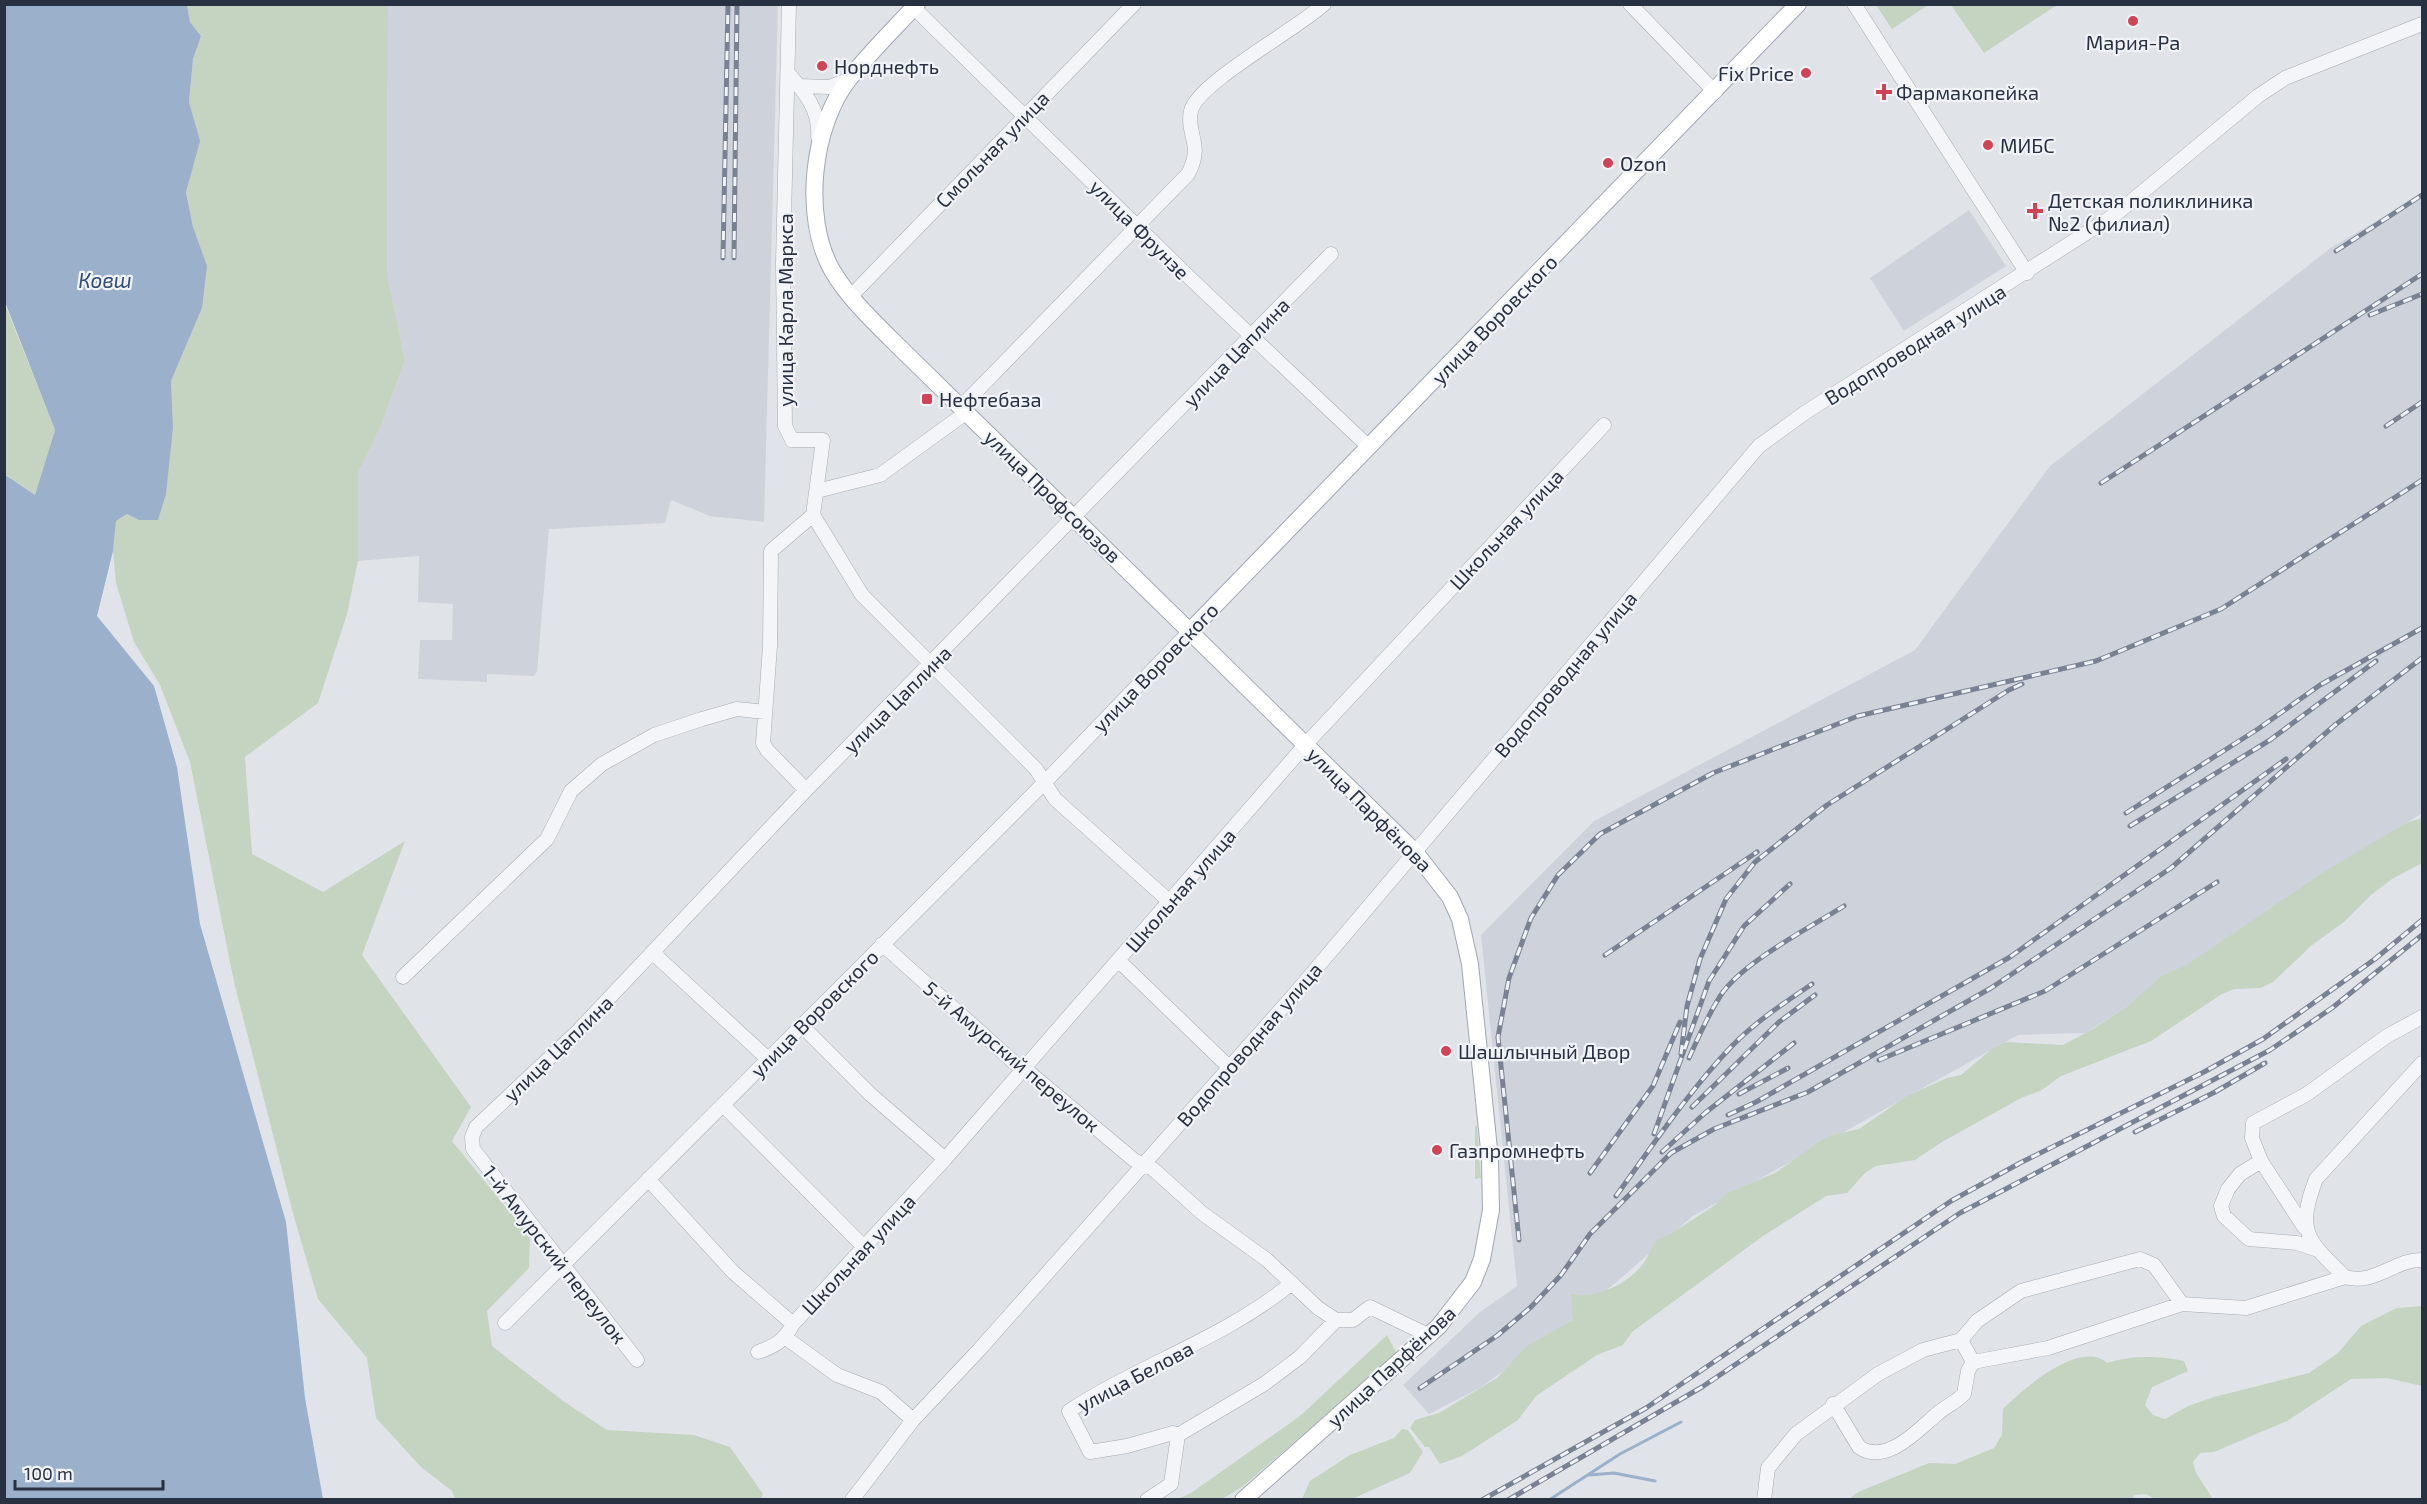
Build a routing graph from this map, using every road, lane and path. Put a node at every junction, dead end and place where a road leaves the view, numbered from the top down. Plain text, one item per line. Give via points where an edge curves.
1 (789, 4) edge
2 (1134, 4) edge
3 (1324, 4) edge
4 (1630, 4) edge
5 (1798, 4) edge
6 (1854, 4) edge
7 (916, 6) edge
8 (2422, 24) edge
9 (789, 74) junction
10 (848, 80) junction
11 (799, 86) junction
12 (1714, 92) junction
13 (1024, 115) junction
14 (817, 152) junction
15 (1137, 224) junction
16 (1331, 254) dead end
17 (2027, 273) junction
18 (851, 296) junction
19 (1251, 337) junction
20 (964, 410) junction
21 (1604, 425) dead end
22 (1369, 447) junction
23 (817, 491) junction
24 (813, 515) junction
25 (1076, 517) junction
26 (1190, 631) junction
27 (931, 665) junction
28 (765, 712) junction
29 (1306, 744) junction
30 (1045, 782) junction
31 (806, 790) junction
32 (1415, 852) junction
33 (1169, 902) junction
34 (882, 944) junction
35 (653, 953) junction
36 (1119, 961) junction
37 (403, 977) dead end
38 (2422, 1017) edge
39 (801, 1025) junction
40 (768, 1059) junction
41 (2422, 1063) edge
42 (1229, 1067) junction
43 (1024, 1068) junction
44 (723, 1105) junction
45 (473, 1149) joint
46 (945, 1159) junction
47 (2261, 1161) junction
48 (1143, 1165) junction
49 (648, 1179) junction
50 (2304, 1227) junction
51 (865, 1248) junction
52 (2318, 1250) junction
53 (2422, 1260) edge
54 (563, 1263) junction
55 (2345, 1277) junction
56 (1292, 1283) junction
57 (2182, 1304) junction
58 (1336, 1320) junction
59 (505, 1323) dead end
60 (793, 1324) junction
61 (1430, 1336) junction
62 (786, 1338) junction
63 (1961, 1340) junction
64 (758, 1352) dead end
65 (637, 1360) dead end
66 (1973, 1362) junction
67 (1833, 1404) junction
68 (913, 1420) junction
69 (1178, 1435) junction
70 (856, 1495) edge
71 (871, 1500) edge
72 (1147, 1500) edge
73 (1243, 1500) edge
74 (1764, 1500) edge

1 - 9 street, улица Карла Маркса
2 - 13 street, Смольная улица
3 - 15 street via 1310,18 1202,93 1191,111 1194,164
4 - 12 street
5 - 12 main road, улица Воровского
6 - 17 street
7 - 10 main road, улица Профсоюзов
7 - 13 street, улица Фрунзе
8 - 17 street, Водопроводная улица via 2285,78 2116,214
9 - 11 street
9 - 23 street, улица Карла Маркса via 783,263 785,426 792,440 823,440
10 - 11 street via 829,87
10 - 14 main road, улица Профсоюзов via 833,105
11 - 14 street via 818,116
12 - 22 main road, улица Воровского
13 - 15 street, улица Фрунзе
13 - 18 street, Смольная улица
14 - 18 main road, улица Профсоюзов via 816,215 820,241 832,270
15 - 19 street, улица Фрунзе
15 - 20 street
16 - 19 street, улица Цаплина
17 - 32 street, Водопроводная улица via 1806,412 1759,446
18 - 20 main road, улица Профсоюзов
19 - 22 street, улица Фрунзе
19 - 25 street, улица Цаплина
20 - 23 street via 880,476
20 - 25 main road, улица Профсоюзов
21 - 29 street, Школьная улица
22 - 26 main road, улица Воровского
23 - 24 street, улица Карла Маркса
24 - 27 street via 862,595
24 - 28 street via 771,551 771,646
25 - 26 main road, улица Профсоюзов
25 - 27 street, улица Цаплина
26 - 29 main road, улица Парфёнова
26 - 30 street, улица Воровского
27 - 30 street
27 - 31 street, улица Цаплина
28 - 31 street via 762,731 767,750
28 - 37 street via 737,709 702,719 654,735 602,764 571,792 547,839
29 - 32 main road, улица Парфёнова
29 - 33 street, Школьная улица
30 - 33 street via 1055,799
30 - 34 street, улица Воровского
31 - 35 street, улица Цаплина
32 - 42 street, Водопроводная улица
32 - 61 main road, улица Парфёнова via 1450,897 1466,940 1490,1159 1488,1235 1473,1281
33 - 36 street, Школьная улица
34 - 39 street, улица Воровского
34 - 43 street, 5-й Амурский переулок
35 - 40 street
35 - 45 street, улица Цаплина via 577,1032 476,1127
36 - 42 street
36 - 43 street, Школьная улица
38 - 47 street via 2387,1036 2307,1094 2253,1123 2252,1138
39 - 40 street, улица Воровского
39 - 46 street via 870,1094
40 - 44 street, улица Воровского
41 - 50 street via 2316,1179
42 - 48 street, Водопроводная улица
43 - 46 street, Школьная улица
43 - 48 street, 5-й Амурский переулок
44 - 49 street, улица Воровского
44 - 51 street
45 - 54 street, 1-й Амурский переулок
46 - 51 street, Школьная улица
47 - 50 street
47 - 52 street via 2240,1174 2228,1189 2221,1206 2224,1216 2249,1239 2297,1243
48 - 56 street, 5-й Амурский переулок via 1153,1168 1202,1214 1268,1260
48 - 68 street, Водопроводная улица
49 - 54 street, улица Воровского
49 - 60 street via 733,1272
50 - 52 street
51 - 60 street, Школьная улица
52 - 55 street
53 - 55 street via 2413,1260 2374,1277
54 - 59 street, улица Воровского
54 - 65 street, 1-й Амурский переулок
55 - 57 street via 2246,1308
56 - 58 street, 5-й Амурский переулок
56 - 69 street, улица Белова via 1231,1324 1070,1411 1090,1452
57 - 63 street via 2154,1265 2140,1259 2022,1291 1977,1321
57 - 66 street via 2048,1348
58 - 61 street via 1353,1320 1370,1306
58 - 69 street via 1300,1357 1264,1384
60 - 62 street, Школьная улица
61 - 73 main road, улица Парфёнова
62 - 64 street
62 - 68 street via 837,1376 881,1392
63 - 66 street
63 - 67 street via 1923,1350
66 - 67 street via 1964,1394 1906,1441 1891,1448 1872,1452 1859,1448
67 - 74 street via 1796,1434 1767,1468
68 - 70 street, Водопроводная улица
69 - 72 street via 1171,1484
70 - 71 street

